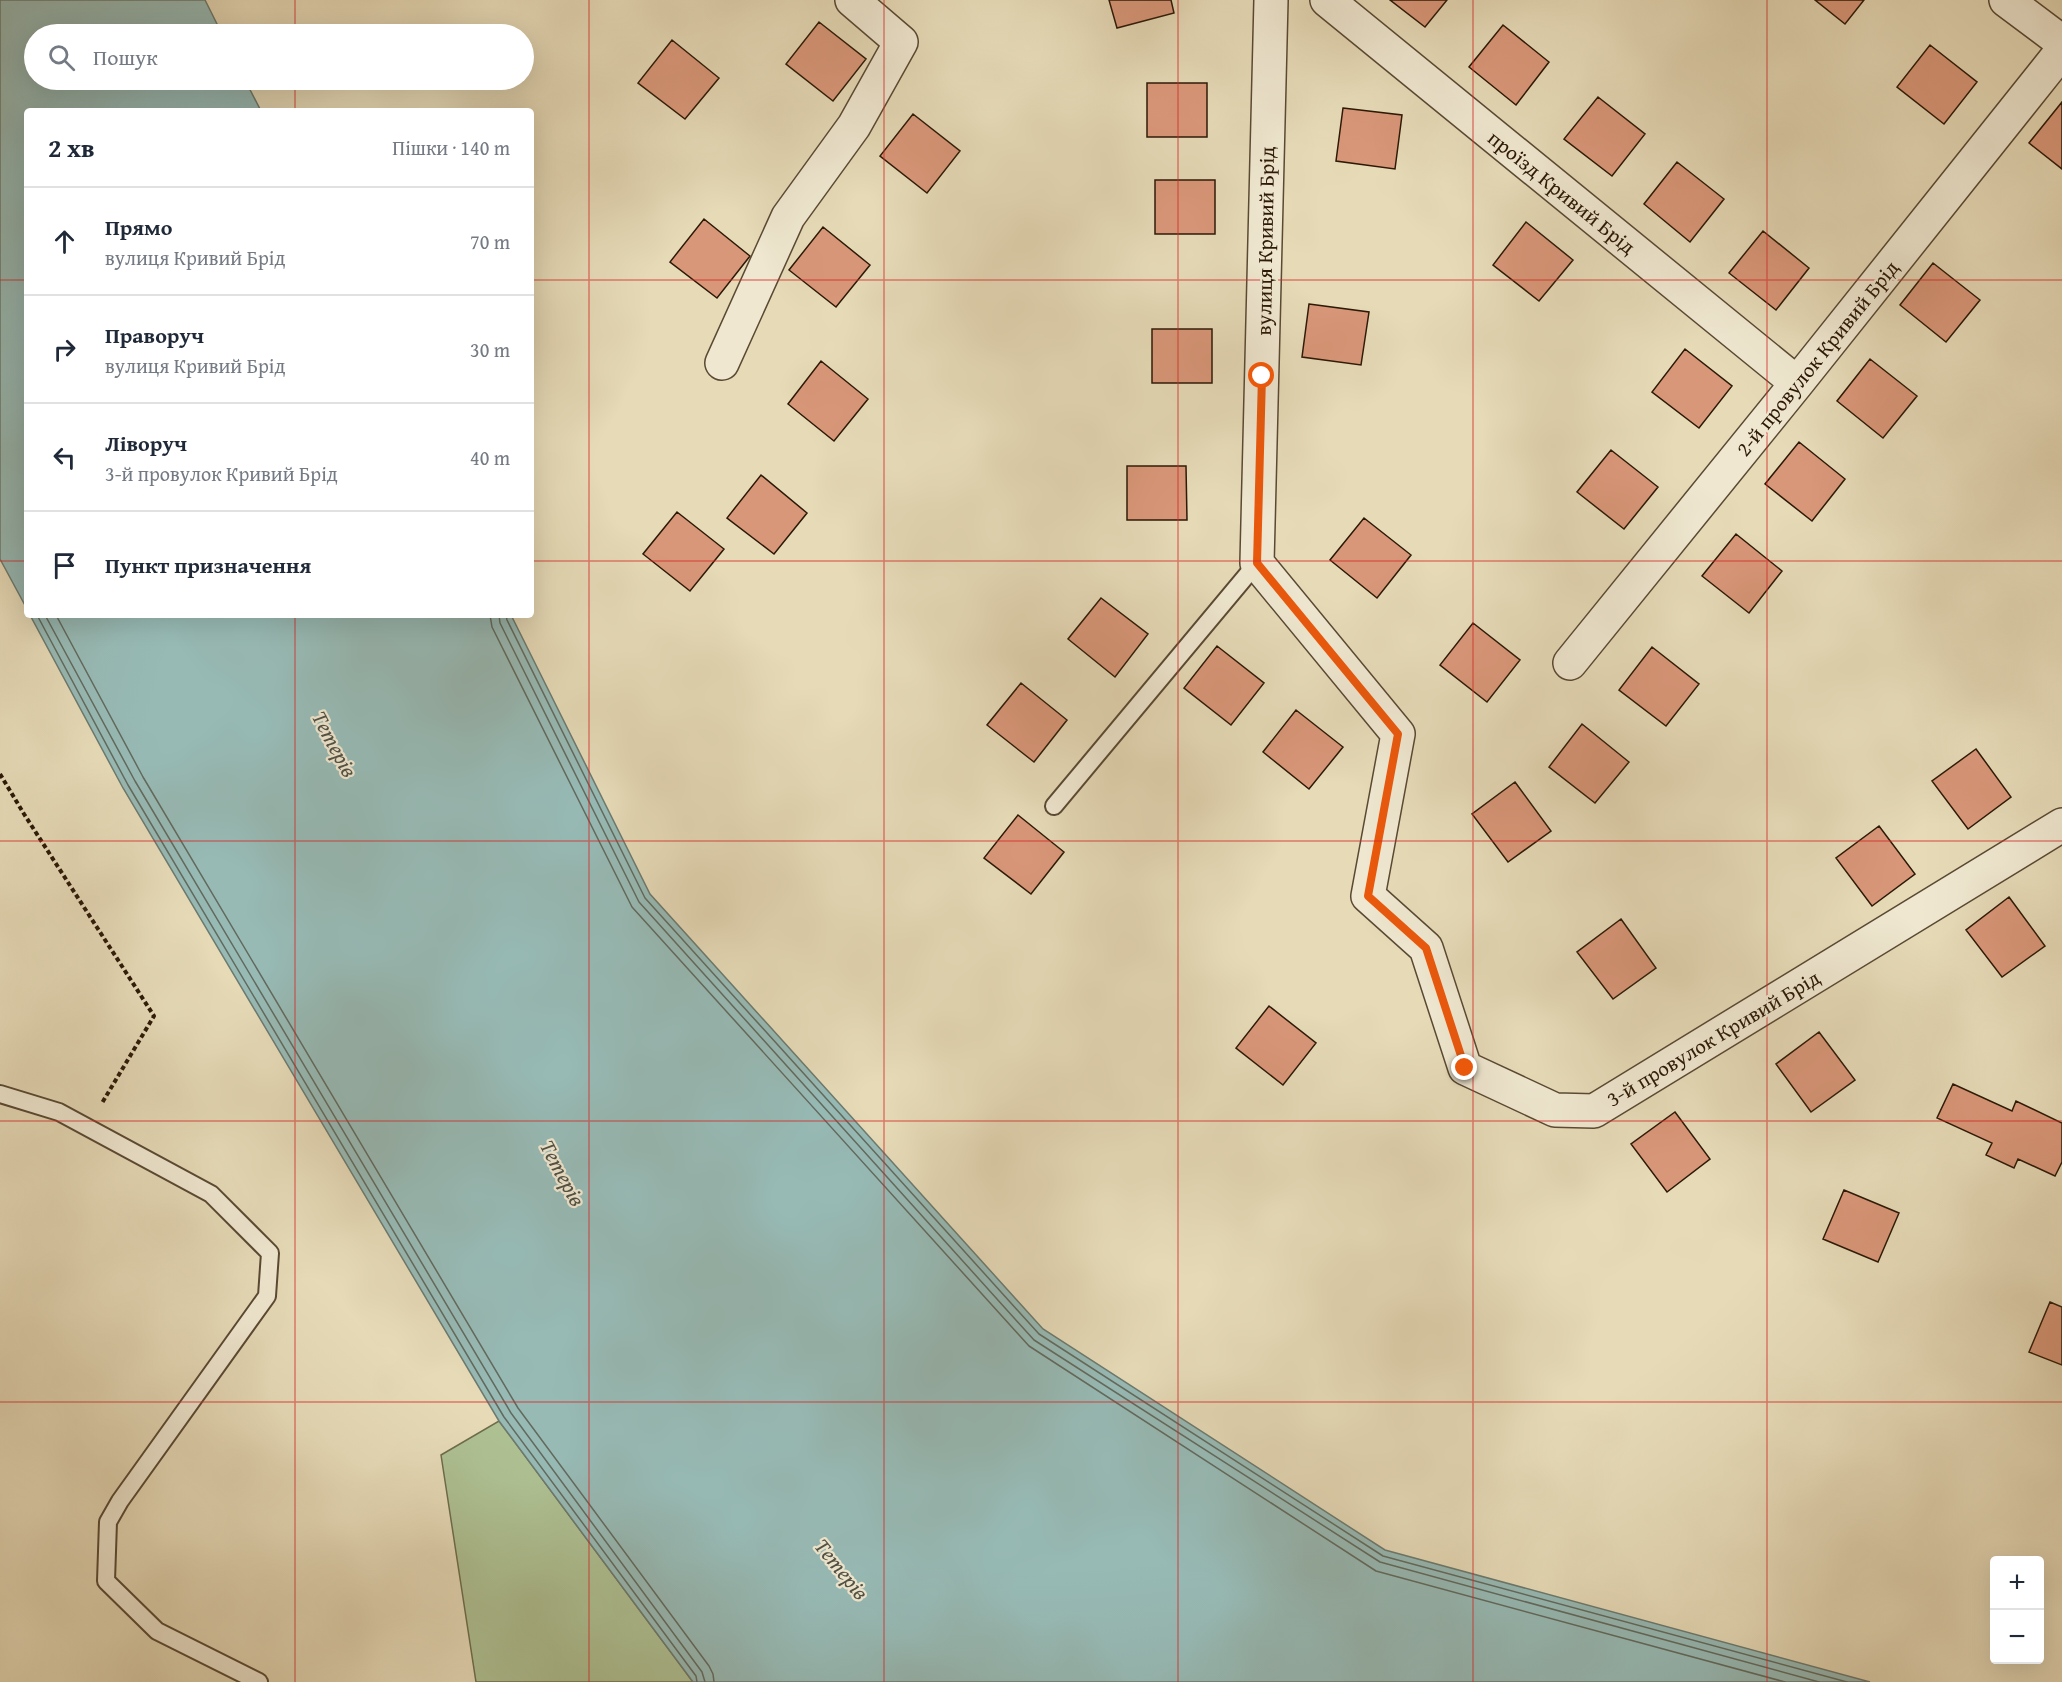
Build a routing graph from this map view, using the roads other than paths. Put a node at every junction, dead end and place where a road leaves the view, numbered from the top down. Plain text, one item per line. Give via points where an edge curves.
1 (852, 0) edge
2 (1271, 0) edge
3 (1327, 0) edge
4 (2006, 0) edge
5 (2062, 42) edge
6 (2062, 51) edge
7 (722, 363) dead end
8 (1797, 383) junction
9 (1257, 563) junction
10 (1570, 663) dead end
11 (1054, 806) dead end
12 (2062, 825) edge
13 (0, 1094) edge
14 (259, 1682) edge

1 - 7 street via 901,42 854,126 788,217
2 - 9 street, вулиця Кривий Брід
3 - 8 street, проїзд Кривий Брід
4 - 5 street
6 - 8 street, 2-й провулок Кривий Брід
8 - 10 street, 2-й провулок Кривий Брід
9 - 11 lane
9 - 12 street, 3-й провулок Кривий Брід via 1398,734 1368,896 1426,948 1465,1068 1555,1110 1594,1111
13 - 14 lane via 59,1112 211,1194 270,1253 267,1296 108,1522 106,1581 157,1630

